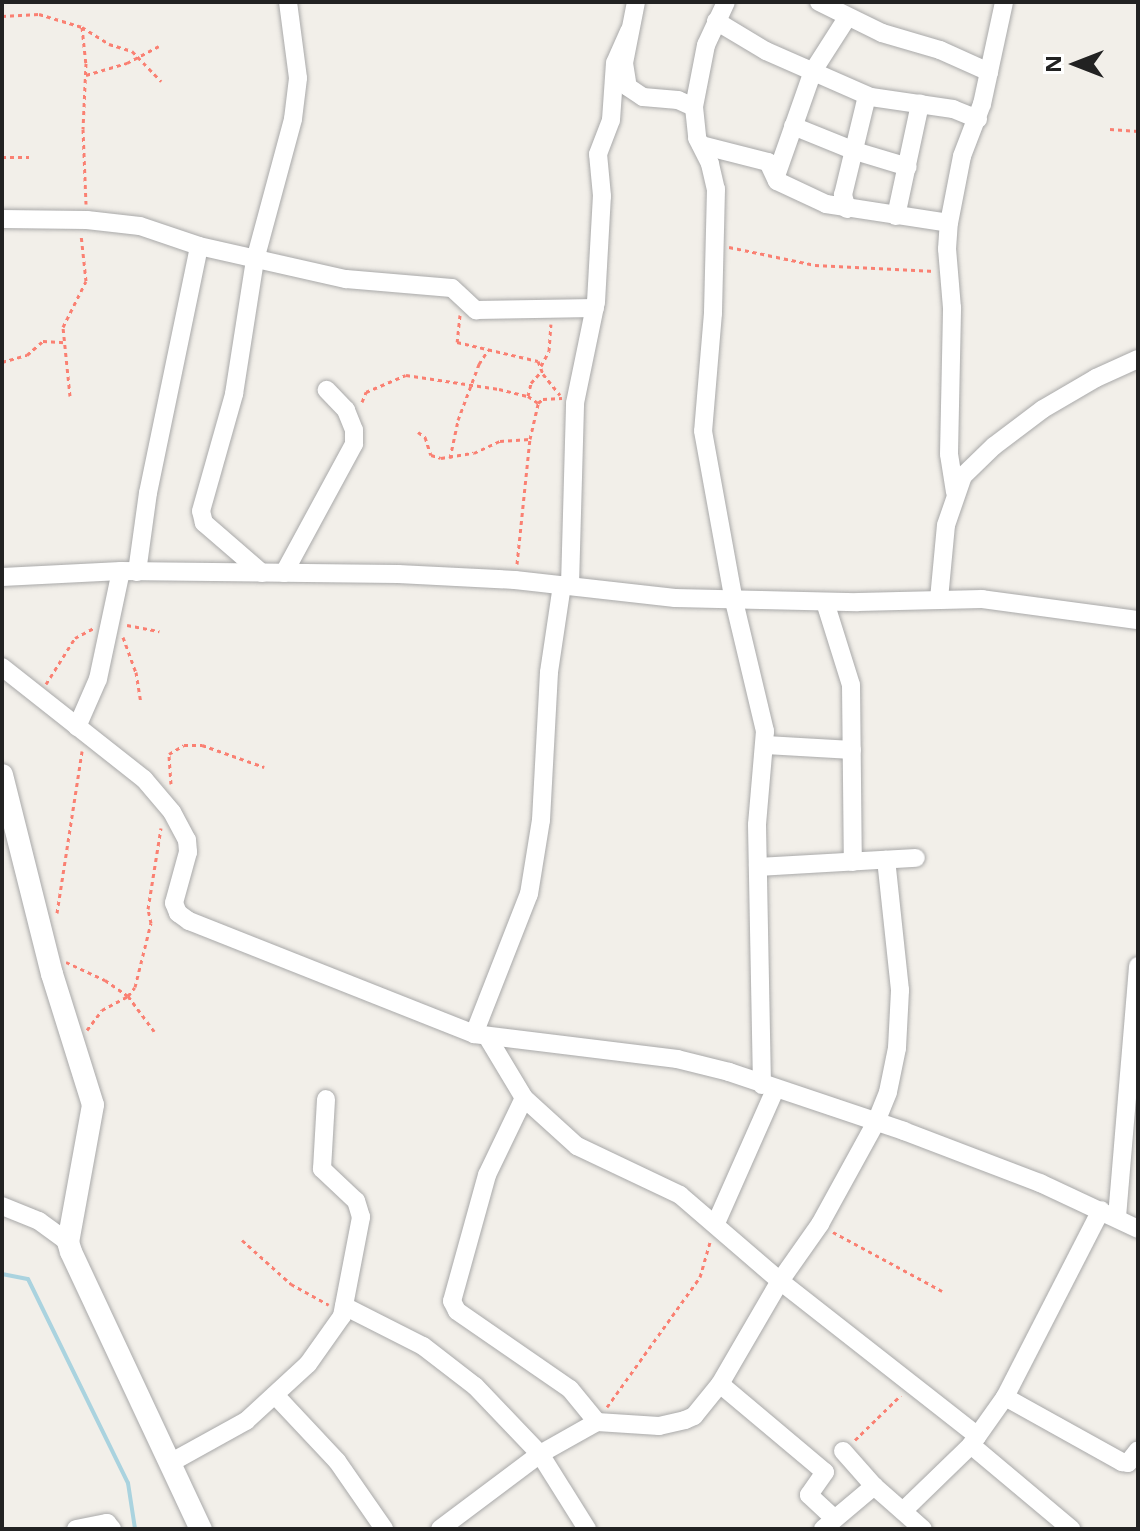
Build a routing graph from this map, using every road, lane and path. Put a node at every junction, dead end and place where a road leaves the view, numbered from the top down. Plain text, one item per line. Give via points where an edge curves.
1 (288, 2) edge
2 (636, 2) edge
3 (726, 2) edge
4 (819, 2) edge
5 (1004, 2) edge
6 (2, 16) edge
7 (847, 18) junction
8 (716, 21) junction
9 (82, 27) junction
10 (629, 31) junction
11 (159, 46) dead end
12 (137, 58) junction
13 (813, 71) junction
14 (989, 72) junction
15 (86, 75) junction
16 (161, 81) dead end
17 (867, 96) junction
18 (920, 104) junction
19 (694, 107) junction
20 (978, 119) junction
21 (793, 126) junction
22 (1110, 129) dead end
23 (1138, 131) edge
24 (701, 145) junction
25 (855, 151) junction
26 (2, 157) edge
27 (29, 157) dead end
28 (908, 167) junction
29 (776, 176) junction
30 (847, 209) junction
31 (896, 216) junction
32 (2, 219) edge
33 (82, 220) junction
34 (949, 223) junction
35 (716, 244) junction
36 (199, 246) junction
37 (255, 260) junction
38 (951, 272) junction
39 (461, 295) junction
40 (595, 308) junction
41 (552, 309) junction
42 (65, 342) junction
43 (488, 350) junction
44 (1138, 359) edge
45 (2, 362) edge
46 (541, 369) junction
47 (473, 384) junction
48 (327, 390) dead end
49 (70, 396) dead end
50 (528, 396) junction
51 (568, 400) junction
52 (538, 403) junction
53 (354, 430) junction
54 (418, 432) dead end
55 (530, 439) junction
56 (450, 458) junction
57 (955, 492) junction
58 (129, 572) junction
59 (262, 573) junction
60 (284, 573) junction
61 (2, 577) edge
62 (515, 580) junction
63 (566, 585) junction
64 (939, 599) junction
65 (734, 601) junction
66 (825, 602) junction
67 (1138, 620) edge
68 (113, 622) junction
69 (159, 631) dead end
70 (2, 667) edge
71 (33, 694) junction
72 (141, 702) dead end
73 (81, 730) junction
74 (766, 745) junction
75 (852, 750) junction
76 (264, 767) dead end
77 (2, 775) edge
78 (170, 809) junction
79 (916, 858) dead end
80 (886, 860) junction
81 (853, 862) junction
82 (758, 867) junction
83 (46, 952) junction
84 (1138, 966) edge
85 (128, 996) junction
86 (154, 1031) dead end
87 (481, 1036) junction
88 (1136, 1040) edge
89 (75, 1046) junction
90 (768, 1088) junction
91 (524, 1098) junction
92 (326, 1099) dead end
93 (876, 1122) junction
94 (2, 1206) edge
95 (1109, 1214) junction
96 (716, 1223) junction
97 (820, 1224) junction
98 (1138, 1229) edge
99 (242, 1240) dead end
100 (68, 1242) junction
101 (780, 1281) junction
102 (942, 1291) dead end
103 (343, 1309) junction
104 (912, 1383) junction
105 (720, 1384) junction
106 (275, 1395) junction
107 (1005, 1397) junction
108 (597, 1422) junction
109 (974, 1441) junction
110 (1138, 1450) edge
111 (843, 1451) joint
112 (540, 1454) junction
113 (170, 1463) junction
114 (874, 1486) junction
115 (903, 1511) junction
116 (829, 1523) edge
117 (76, 1529) edge
118 (112, 1529) edge
119 (201, 1529) edge
120 (384, 1529) edge
121 (440, 1529) edge
122 (587, 1529) edge
123 (923, 1529) edge
124 (1071, 1529) edge

1 - 37 street via 296,94
2 - 10 street
3 - 8 street
4 - 7 street
5 - 14 street
6 - 9 path via 39,14
7 - 13 street
7 - 14 street
8 - 13 street
8 - 19 street
9 - 12 path
9 - 15 path
10 - 19 street via 624,63 628,87 643,97
10 - 40 street via 615,63 611,120 598,154 602,196
11 - 12 path
12 - 15 path
12 - 16 path
13 - 17 street
13 - 21 street
14 - 20 street
15 - 33 path
17 - 18 street
17 - 25 street
18 - 20 street
18 - 28 street
19 - 24 street
20 - 34 street via 965,145
21 - 25 street
21 - 29 street
22 - 23 path
24 - 29 street via 768,162
24 - 35 street via 714,175
25 - 28 street
25 - 30 street via 843,195
26 - 27 path
28 - 31 street
29 - 30 street via 794,190
30 - 31 street
31 - 34 street
32 - 33 street
33 - 36 street via 140,226
33 - 42 path via 87,273 84,289 64,322
34 - 38 street
35 - 38 path via 815,265
35 - 65 street via 703,431
36 - 37 street
36 - 58 street
37 - 39 street via 364,283 441,286
37 - 59 street via 234,394 201,511 204,523
38 - 57 street via 949,454
39 - 41 street via 476,310
39 - 43 path via 456,340
40 - 41 street
40 - 51 street
41 - 46 path via 549,351
42 - 45 path via 43,341 27,355
42 - 49 path
43 - 46 path via 538,361
43 - 47 path
44 - 57 street via 1043,409 977,461
46 - 50 path
46 - 51 path
47 - 50 path
47 - 53 path via 401,377 364,394
47 - 56 path
48 - 53 street via 346,410
50 - 52 path
51 - 52 path
51 - 63 street
52 - 55 path
53 - 60 street via 352,449
54 - 56 path via 431,455
55 - 56 path via 498,441 486,450
55 - 62 path
57 - 64 street via 946,525
58 - 59 street
58 - 61 street
58 - 68 street
59 - 60 street
60 - 62 street
62 - 63 street
63 - 65 street
63 - 87 street via 549,672 541,820 529,894
64 - 66 street
64 - 67 street via 1022,602
65 - 66 street
65 - 74 street
66 - 75 street via 851,685
68 - 69 path
68 - 71 path via 75,638 47,683
68 - 72 path via 134,662
68 - 73 street
70 - 71 street
71 - 73 street
73 - 78 street via 144,779
73 - 83 path via 57,912
74 - 75 street
74 - 82 street
75 - 81 street
76 - 78 path via 202,745 175,749 167,761 174,795
77 - 83 street
78 - 85 path via 160,832 148,933
78 - 87 street via 187,840 174,903 183,918
79 - 80 street
80 - 81 street
80 - 93 street via 900,1004 893,1070
81 - 82 street
82 - 90 street
83 - 85 path
83 - 89 street
84 - 88 street
85 - 86 path
85 - 89 path via 102,1010
87 - 90 street via 677,1059
87 - 91 street
88 - 95 street
89 - 100 street via 93,1112
90 - 93 street
90 - 96 street
91 - 96 street via 577,1146 680,1195
91 - 108 street via 487,1175 452,1301 457,1311 570,1389
92 - 103 street via 322,1169 356,1201 361,1217
93 - 95 street
93 - 97 street
94 - 100 street via 39,1221
95 - 98 street
95 - 107 street
96 - 101 street
96 - 108 path via 700,1277
97 - 101 street
97 - 102 path
99 - 103 path via 291,1284
100 - 113 street
101 - 104 street
101 - 105 street
103 - 106 street via 317,1354
103 - 112 street via 394,1329 457,1370
104 - 109 street
104 - 111 path
105 - 108 street via 685,1420 659,1426
105 - 116 street via 825,1472 809,1495
106 - 113 street via 239,1427
106 - 120 street via 337,1461
107 - 109 street
107 - 110 street via 1122,1462 1128,1463
108 - 112 street
109 - 115 street
109 - 124 street
111 - 114 street
112 - 121 street
112 - 122 street
113 - 119 street
114 - 115 street
114 - 116 street
115 - 123 street
117 - 118 street via 107,1523

